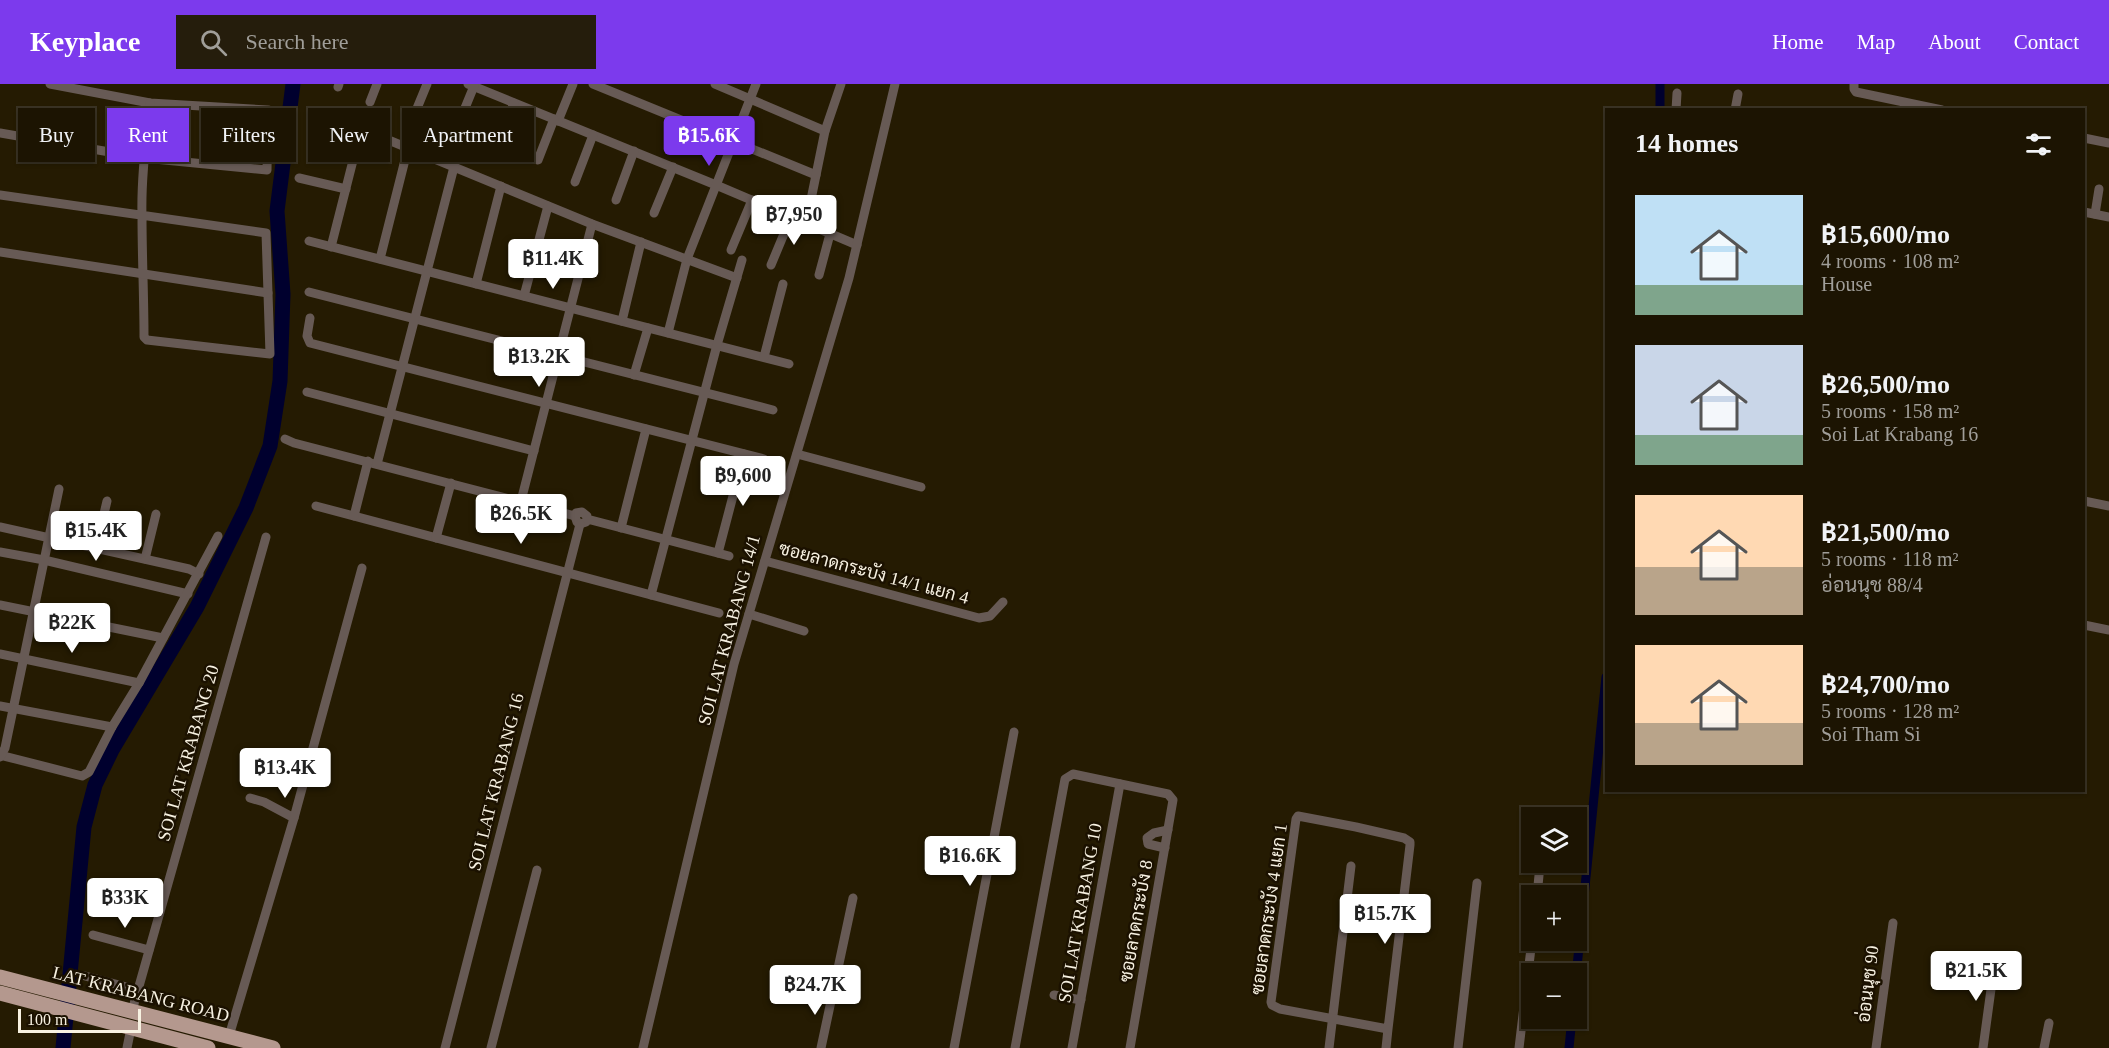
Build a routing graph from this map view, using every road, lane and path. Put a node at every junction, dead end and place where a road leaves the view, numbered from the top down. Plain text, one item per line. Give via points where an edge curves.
1 (50, 84) edge
2 (377, 84) edge
3 (427, 84) edge
4 (573, 84) edge
5 (593, 84) edge
6 (715, 84) edge
7 (756, 84) edge
8 (895, 84) edge
9 (1854, 84) edge
10 (471, 85) edge
11 (837, 85) edge
12 (1677, 93) dead end
13 (1737, 94) dead end
14 (750, 99) junction
15 (370, 102) dead end
16 (150, 103) junction
17 (514, 103) junction
18 (149, 108) edge
19 (417, 108) edge
20 (463, 108) edge
21 (512, 108) edge
22 (1676, 108) edge
23 (1735, 108) edge
24 (1932, 108) edge
25 (556, 120) junction
26 (825, 131) junction
27 (0, 133) edge
28 (593, 135) junction
29 (2085, 138) edge
30 (734, 140) junction
31 (2109, 143) edge
32 (107, 152) edge
33 (634, 152) junction
34 (538, 160) dead end
35 (144, 162) edge
36 (185, 162) edge
37 (352, 162) edge
38 (404, 162) edge
39 (442, 162) edge
40 (454, 167) junction
41 (673, 167) junction
42 (816, 175) junction
43 (299, 177) dead end
44 (575, 182) dead end
45 (716, 185) junction
46 (501, 186) junction
47 (345, 189) junction
48 (2099, 189) dead end
49 (0, 195) edge
50 (616, 200) dead end
51 (752, 200) junction
52 (548, 206) junction
53 (2085, 212) edge
54 (654, 213) dead end
55 (2095, 214) junction
56 (142, 216) junction
57 (791, 217) junction
58 (2109, 217) edge
59 (592, 224) junction
60 (806, 224) junction
61 (830, 234) junction
62 (309, 241) dead end
63 (641, 242) junction
64 (857, 245) junction
65 (331, 247) junction
66 (731, 250) dead end
67 (0, 252) edge
68 (380, 259) junction
69 (687, 260) junction
70 (742, 260) dead end
71 (771, 265) dead end
72 (427, 271) junction
73 (144, 274) junction
74 (819, 275) dead end
75 (737, 278) junction
76 (476, 284) junction
77 (783, 284) dead end
78 (309, 292) dead end
79 (268, 293) junction
80 (524, 296) junction
81 (571, 308) junction
82 (310, 318) dead end
83 (415, 319) junction
84 (622, 321) junction
85 (648, 328) junction
86 (668, 333) junction
87 (717, 345) junction
88 (558, 356) junction
89 (764, 357) junction
90 (789, 364) dead end
91 (402, 366) junction
92 (634, 375) junction
93 (307, 392) dead end
94 (704, 393) junction
95 (546, 403) junction
96 (773, 410) dead end
97 (390, 413) junction
98 (646, 429) junction
99 (285, 439) dead end
100 (692, 441) junction
101 (534, 451) junction
102 (744, 454) junction
103 (796, 454) junction
104 (764, 459) dead end
105 (372, 463) junction
106 (450, 483) junction
107 (921, 487) dead end
108 (59, 489) dead end
109 (107, 501) dead end
110 (521, 501) junction
111 (2085, 501) edge
112 (316, 506) dead end
113 (2109, 506) edge
114 (156, 514) dead end
115 (354, 516) junction
116 (581, 520) junction
117 (0, 527) edge
118 (621, 528) junction
119 (219, 536) dead end
120 (49, 537) junction
121 (266, 537) dead end
122 (436, 538) junction
123 (666, 539) junction
124 (96, 548) junction
125 (0, 552) edge
126 (718, 553) junction
127 (729, 555) dead end
128 (145, 559) junction
129 (44, 560) junction
130 (765, 561) junction
131 (362, 568) dead end
132 (567, 571) junction
133 (199, 574) junction
134 (188, 594) junction
135 (651, 595) junction
136 (1003, 602) dead end
137 (0, 605) edge
138 (34, 610) junction
139 (719, 613) dead end
140 (749, 614) junction
141 (2085, 625) edge
142 (2109, 630) edge
143 (804, 631) dead end
144 (163, 638) junction
145 (0, 654) edge
146 (24, 657) junction
147 (139, 683) junction
148 (0, 706) edge
149 (13, 709) junction
150 (112, 727) junction
151 (1014, 732) dead end
152 (0, 756) edge
153 (1120, 784) junction
154 (250, 798) dead end
155 (294, 818) junction
156 (1168, 830) junction
157 (1165, 848) junction
158 (1351, 866) dead end
159 (537, 870) dead end
160 (1477, 883) dead end
161 (853, 898) dead end
162 (1893, 924) dead end
163 (93, 935) dead end
164 (149, 950) junction
165 (1531, 951) edge
166 (1995, 960) dead end
167 (86, 976) dead end
168 (0, 977) edge
169 (138, 990) junction
170 (0, 993) edge
171 (1054, 995) dead end
172 (1080, 1000) junction
173 (132, 1011) junction
174 (1333, 1018) junction
175 (2049, 1023) dead end
176 (131, 1028) junction
177 (1388, 1029) junction
178 (229, 1036) junction
179 (127, 1048) edge
180 (208, 1048) edge
181 (273, 1048) edge
182 (445, 1048) edge
183 (491, 1048) edge
184 (643, 1048) edge
185 (821, 1048) edge
186 (954, 1048) edge
187 (1015, 1048) edge
188 (1072, 1048) edge
189 (1130, 1048) edge
190 (1329, 1048) edge
191 (1386, 1048) edge
192 (1458, 1048) edge
193 (1519, 1048) edge
194 (1876, 1048) edge
195 (1983, 1048) edge
196 (2044, 1048) edge

1 - 16 street
2 - 15 street
3 - 19 street
4 - 25 street
5 - 30 street
6 - 14 street
7 - 14 street
8 - 64 street, SOI LAT KRABANG 14/1
9 - 24 street via 1856,92
10 - 17 street
10 - 20 street
11 - 26 street
12 - 22 street
13 - 23 street
14 - 26 street
14 - 30 street
16 - 18 street
16 - 36 street via 268,110 267,170
17 - 21 street
17 - 25 street
25 - 28 street
25 - 34 street
26 - 42 street
27 - 32 street
28 - 33 street
28 - 44 street
29 - 31 street
30 - 42 street
30 - 45 street
33 - 41 street
33 - 50 street
35 - 56 street
37 - 47 street
38 - 68 street
39 - 40 street
40 - 46 street
40 - 72 street
41 - 45 street
41 - 54 street
42 - 60 street
43 - 47 street
45 - 51 street
45 - 69 street
46 - 52 street
46 - 76 street
47 - 65 street
48 - 55 street
49 - 56 street
51 - 57 street
51 - 66 street
52 - 59 street
52 - 80 street
53 - 55 street
55 - 58 street
56 - 73 street
56 - 79 street via 266,233
57 - 60 street
57 - 71 street
59 - 63 street
59 - 81 street
60 - 61 street
61 - 64 street
61 - 74 street
62 - 65 street
63 - 69 street
63 - 84 street
64 - 103 street, SOI LAT KRABANG 14/1
65 - 68 street
67 - 73 street
68 - 72 street
69 - 75 street
69 - 86 street
70 - 75 street
72 - 76 street
72 - 83 street
73 - 79 street
73 - 79 street via 147,340 267,355 271,352
75 - 87 street
76 - 80 street
77 - 89 street
78 - 83 street
80 - 81 street
81 - 84 street
81 - 88 street
82 - 91 street via 310,342
83 - 88 street
83 - 91 street
84 - 85 street
85 - 86 street
85 - 92 street
86 - 87 street
87 - 89 street
87 - 94 street
88 - 92 street
88 - 95 street
89 - 90 street
91 - 95 street
91 - 97 street
92 - 94 street
93 - 97 street
94 - 96 street
94 - 100 street
95 - 98 street
95 - 101 street
97 - 101 street
97 - 105 street
98 - 100 street
98 - 118 street
99 - 105 street
100 - 102 street
100 - 123 street
101 - 110 street
102 - 104 street
102 - 126 street
103 - 107 street
103 - 130 street, SOI LAT KRABANG 14/1
105 - 106 street
105 - 115 street
106 - 110 street
106 - 122 street
108 - 120 street
109 - 124 street
110 - 116 street
111 - 113 street
112 - 115 street
114 - 128 street
115 - 122 street
116 - 118 street
116 - 132 street, SOI LAT KRABANG 16
117 - 120 street
118 - 123 street
119 - 133 street
120 - 124 street
120 - 129 street
121 - 164 street, SOI LAT KRABANG 20
122 - 132 street
123 - 126 street
123 - 135 street
124 - 128 street
125 - 129 street
126 - 127 street
128 - 133 street
129 - 134 street
129 - 138 street
130 - 136 street, ซอยลาดกระบัง 14/1 แยก 4 via 979,618 990,616
130 - 140 street, SOI LAT KRABANG 14/1
131 - 155 street
132 - 135 street
132 - 182 street, SOI LAT KRABANG 16
133 - 134 street
134 - 144 street
135 - 139 street
137 - 138 street
138 - 144 street
138 - 146 street
140 - 143 street
140 - 184 street, SOI LAT KRABANG 14/1
141 - 142 street
144 - 147 street
145 - 146 street
146 - 147 street
146 - 149 street
147 - 150 street
148 - 149 street
149 - 150 street
149 - 152 street
150 - 152 street via 86,775
151 - 186 street
153 - 156 street, ซอยลาดกระบัง 8 via 1168,794 1173,800
153 - 172 street, SOI LAT KRABANG 10
153 - 187 street via 1073,774 1065,780
154 - 155 street
155 - 178 street
156 - 157 street, ซอยลาดกระบัง 8
156 - 157 street via 1147,838 1148,844
157 - 189 street, ซอยลาดกระบัง 8
158 - 174 street
159 - 183 street
160 - 192 street
161 - 185 street
162 - 194 street, อ่อนนุช 90
163 - 164 street
164 - 169 street, SOI LAT KRABANG 20
165 - 193 street
166 - 195 street
167 - 169 street
168 - 173 main road, LAT KRABANG ROAD
169 - 173 street, SOI LAT KRABANG 20
170 - 176 main road, LAT KRABANG ROAD
171 - 172 street
172 - 188 street, SOI LAT KRABANG 10
173 - 178 main road, LAT KRABANG ROAD
174 - 177 street, ซอยลาดกระบัง 4 แยก 1
174 - 177 street, ซอยลาดกระบัง 4 แยก 1 via 1280,1008 1271,1002 1296,819 1302,816 1408,840
174 - 190 street
175 - 196 street
176 - 179 street
176 - 180 main road, LAT KRABANG ROAD
177 - 191 street
178 - 181 main road, LAT KRABANG ROAD

